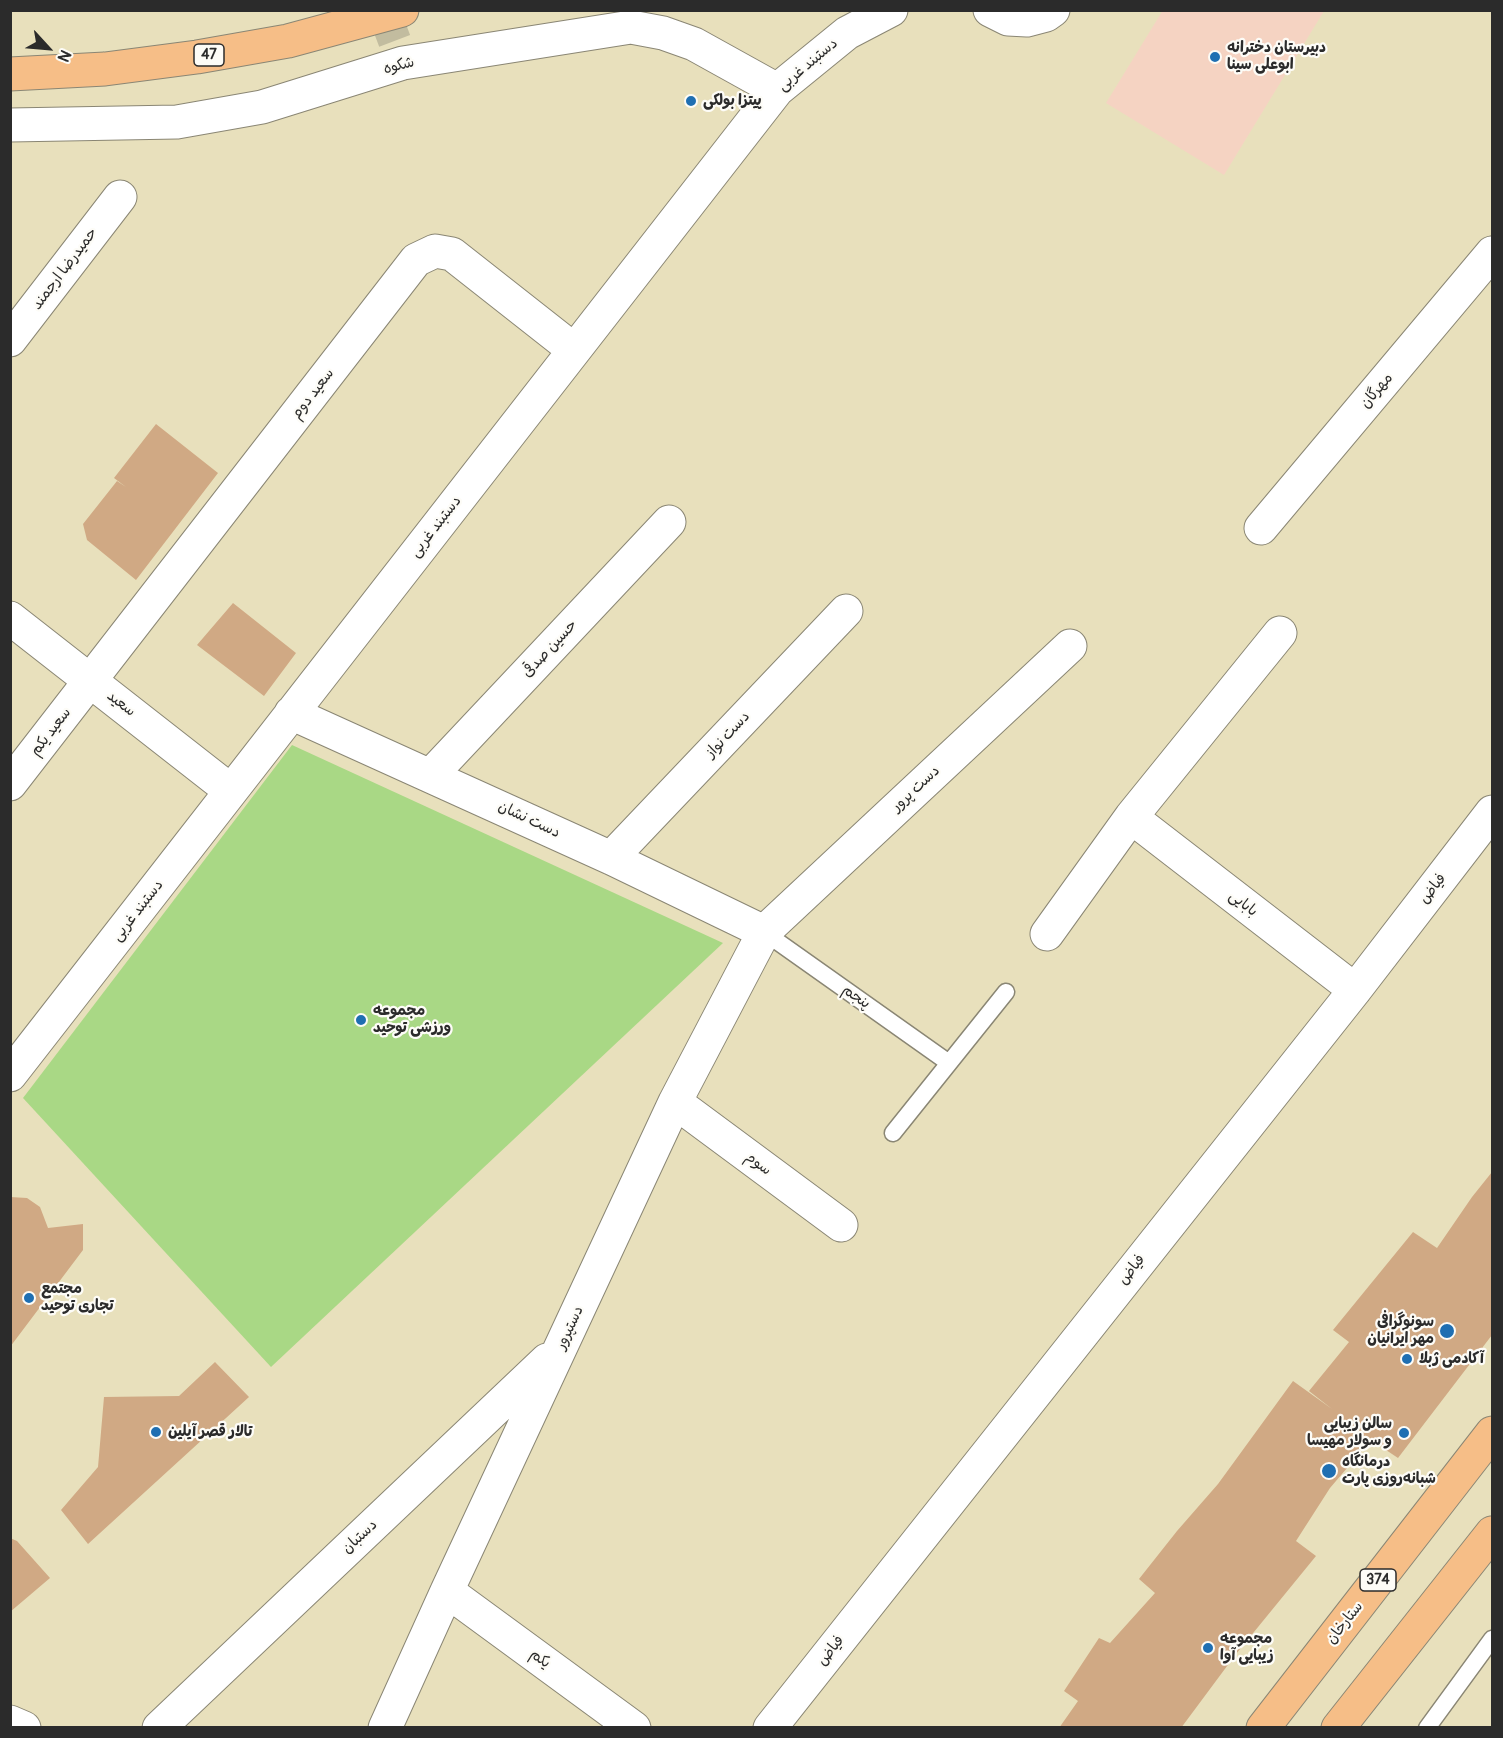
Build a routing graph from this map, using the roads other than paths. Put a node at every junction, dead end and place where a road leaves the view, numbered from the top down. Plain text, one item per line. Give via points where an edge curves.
1 (402, 10) edge
2 (891, 10) edge
3 (990, 10) edge
4 (1053, 10) edge
5 (10, 74) edge
6 (777, 90) junction
7 (10, 125) edge
8 (120, 197) dead end
9 (1492, 253) edge
10 (10, 340) edge
11 (574, 350) junction
12 (669, 522) dead end
13 (1261, 528) dead end
14 (846, 611) dead end
15 (10, 618) edge
16 (1280, 633) dead end
17 (1070, 646) dead end
18 (91, 681) junction
19 (291, 713) junction
20 (431, 776) junction
21 (10, 784) edge
22 (231, 791) junction
23 (1492, 812) edge
24 (1131, 818) junction
25 (611, 858) junction
26 (764, 932) junction
27 (1047, 934) dead end
28 (1354, 990) junction
29 (1006, 992) dead end
30 (949, 1063) junction
31 (10, 1075) edge
32 (675, 1102) junction
33 (893, 1133) dead end
34 (841, 1225) dead end
35 (562, 1346) junction
36 (1492, 1433) edge
37 (1492, 1533) edge
38 (447, 1591) junction
39 (1492, 1639) edge
40 (10, 1722) edge
41 (24, 1728) edge
42 (159, 1728) edge
43 (385, 1728) edge
44 (634, 1728) edge
45 (770, 1728) edge
46 (1263, 1728) edge
47 (1338, 1728) edge
48 (1427, 1728) edge

1 - 5 main road, 47 via 288,41 197,57 105,69
2 - 6 street, دستبند غربی via 847,33
3 - 4 street via 1008,18 1028,20
6 - 7 street, شکوه via 694,44 631,27 403,63 262,107 177,122
6 - 11 street, دستبند غربی
8 - 10 street, حمیدرضا ارجمند
9 - 13 street, مهرگان
11 - 18 street, سعید دوم via 452,254 435,251 416,260
11 - 19 street, دستبند غربی
12 - 20 street, حسین صدقی
14 - 25 street, دست نواز
15 - 18 street, سعید
16 - 24 street
17 - 26 street, دست پرور
18 - 21 street, سعید یکم
18 - 22 street, سعید
19 - 20 street, دست نشان
19 - 22 street, دستبند غربی
20 - 25 street, دست نشان
22 - 31 street, دستبند غربی
23 - 28 street, فیاض
24 - 27 street
24 - 28 street, بابایی
25 - 26 street, دست نشان
26 - 30 lane, پنجم
26 - 32 street, دستپرور
28 - 45 street, فیاض
29 - 30 lane
30 - 33 lane
32 - 34 street, سوم
32 - 35 street, دستپرور
35 - 38 street, دستپرور
35 - 42 street, دستبان
36 - 46 main road, ستارخان / 374
37 - 47 main road
38 - 43 street, دستپرور
38 - 44 street, یکم
39 - 48 lane
40 - 41 street

